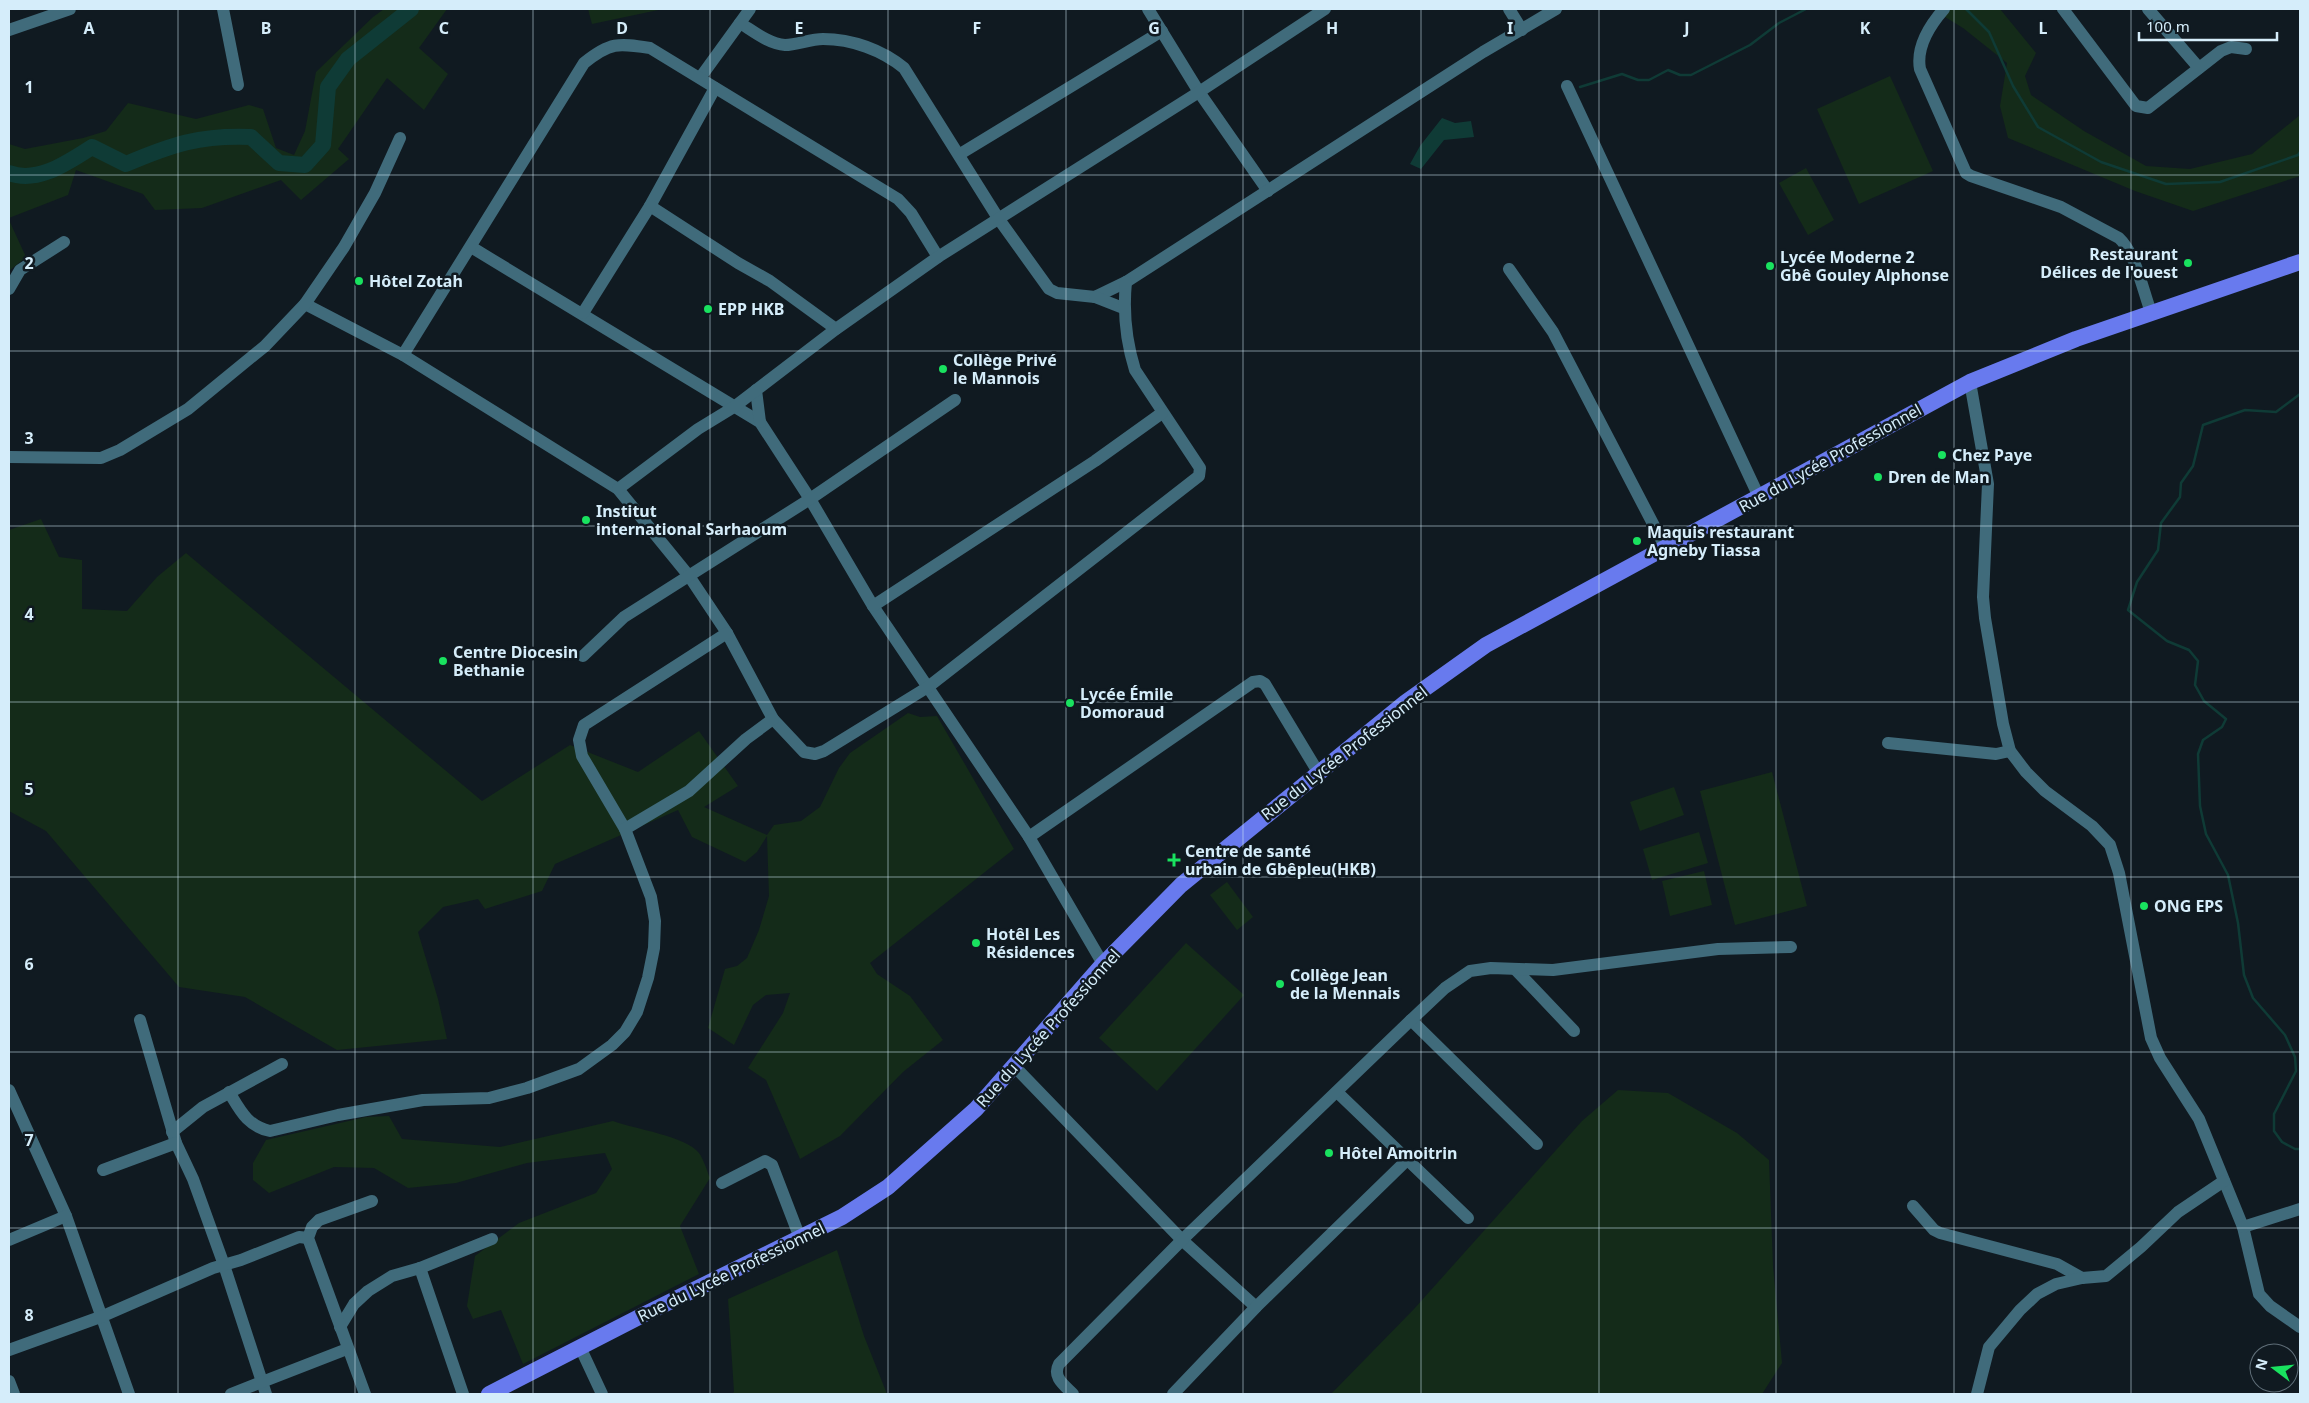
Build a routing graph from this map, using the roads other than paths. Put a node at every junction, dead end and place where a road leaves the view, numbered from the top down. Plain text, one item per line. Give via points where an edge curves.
1 (70, 9) edge
2 (224, 9) edge
3 (750, 9) edge
4 (1148, 9) edge
5 (1325, 9) edge
6 (1509, 9) edge
7 (1556, 9) edge
8 (1944, 9) edge
9 (2063, 9) edge
10 (2148, 9) edge
11 (740, 23) junction
12 (9, 30) edge
13 (1522, 30) junction
14 (1162, 31) junction
15 (2246, 49) dead end
16 (2199, 68) junction
17 (700, 78) junction
18 (238, 85) dead end
19 (1567, 86) dead end
20 (715, 88) junction
21 (1199, 92) junction
22 (400, 138) dead end
23 (960, 154) junction
24 (1268, 192) junction
25 (650, 206) junction
26 (998, 218) junction
27 (64, 242) dead end
28 (471, 247) junction
29 (938, 256) junction
30 (2300, 262) edge
31 (1509, 269) dead end
32 (1126, 282) junction
33 (9, 289) edge
34 (1095, 297) junction
35 (305, 304) junction
36 (1123, 308) junction
37 (2150, 312) junction
38 (583, 314) junction
39 (836, 329) junction
40 (403, 355) junction
41 (1970, 382) junction
42 (756, 390) junction
43 (955, 400) dead end
44 (734, 407) junction
45 (1162, 413) junction
46 (760, 422) junction
47 (9, 457) edge
48 (618, 489) junction
49 (1759, 497) junction
50 (810, 499) junction
51 (1665, 546) junction
52 (689, 576) junction
53 (873, 606) junction
54 (728, 633) junction
55 (582, 656) dead end
56 (928, 687) junction
57 (773, 719) junction
58 (1888, 744) dead end
59 (2010, 751) junction
60 (1318, 772) junction
61 (626, 829) junction
62 (1030, 837) junction
63 (1791, 947) dead end
64 (1104, 964) junction
65 (1516, 970) junction
66 (140, 1020) dead end
67 (1411, 1020) junction
68 (1574, 1031) dead end
69 (282, 1064) dead end
70 (1014, 1066) junction
71 (9, 1090) edge
72 (229, 1092) junction
73 (1337, 1092) junction
74 (174, 1137) junction
75 (1537, 1144) dead end
76 (1406, 1161) junction
77 (103, 1170) dead end
78 (2224, 1181) junction
79 (722, 1183) dead end
80 (372, 1201) dead end
81 (1913, 1206) dead end
82 (2300, 1209) edge
83 (66, 1216) junction
84 (1468, 1218) dead end
85 (2243, 1227) junction
86 (308, 1238) junction
87 (800, 1238) junction
88 (492, 1239) dead end
89 (9, 1240) edge
90 (1182, 1240) junction
91 (224, 1265) junction
92 (420, 1268) junction
93 (2082, 1278) junction
94 (1256, 1307) junction
95 (103, 1316) junction
96 (340, 1327) junction
97 (2300, 1327) edge
98 (580, 1347) junction
99 (347, 1349) junction
100 (9, 1350) edge
101 (9, 1381) edge
102 (263, 1388) edge
103 (14, 1394) edge
104 (129, 1394) edge
105 (231, 1394) edge
106 (365, 1394) edge
107 (463, 1394) edge
108 (488, 1394) edge
109 (602, 1394) edge
110 (1073, 1394) edge
111 (1173, 1394) edge
112 (1977, 1394) edge

1 - 12 street
2 - 18 street
3 - 11 street
4 - 14 street
5 - 21 street
6 - 13 street
7 - 13 street
8 - 37 street via 1927,34 1919,62 1966,173 2060,207 2119,238 2132,257
9 - 16 street via 2136,106 2148,108
10 - 16 street
11 - 17 street
11 - 23 street via 772,41 785,44 822,39 846,41 893,59 904,68
13 - 24 street
14 - 21 street
14 - 23 street
15 - 16 street via 2226,48
17 - 20 street
17 - 28 street via 650,48 626,44 608,46 595,54 584,63
19 - 49 street
20 - 25 street
20 - 29 street via 898,199 911,213
21 - 24 street
21 - 26 street
22 - 35 street via 375,193
23 - 26 street
24 - 32 street
25 - 38 street
25 - 39 street via 770,280
26 - 29 street
26 - 34 street via 1049,289 1057,294
27 - 33 street via 20,270
28 - 38 street
28 - 40 street
29 - 39 street
30 - 37 main road, Rue du Lycée Professionnel
31 - 51 street via 1553,332
32 - 34 street
32 - 36 street
34 - 36 street
35 - 40 street
35 - 47 street via 265,346 188,409 120,450 101,458
36 - 45 street via 1135,370
37 - 41 main road, Rue du Lycée Professionnel
38 - 44 street
39 - 42 street
40 - 48 street
41 - 49 main road, Rue du Lycée Professionnel
41 - 59 street via 1988,484 1983,597
42 - 44 street
42 - 46 street
43 - 50 street
44 - 46 street
44 - 48 street via 698,429
45 - 53 street via 1095,461
45 - 56 street via 1200,468 1199,476
46 - 50 street
48 - 52 street
49 - 51 main road, Rue du Lycée Professionnel
50 - 52 street
50 - 53 street
51 - 60 main road, Rue du Lycée Professionnel via 1486,645 1406,702
52 - 54 street
52 - 55 street via 624,617
53 - 56 street
54 - 57 street
54 - 61 street via 584,725 580,740 582,756
56 - 57 street via 815,754 804,752
56 - 62 street
57 - 61 street via 689,791
58 - 59 street via 1996,754
59 - 78 street via 2045,791 2092,826 2110,845 2119,873 2151,1038 2199,1119
60 - 62 street via 1265,684 1253,682
60 - 64 main road, Rue du Lycée Professionnel via 1181,884
61 - 72 street via 651,897 655,921 654,948 648,978 625,1032 579,1069 489,1098 423,1100 270,1131 248,1122
62 - 64 street
63 - 65 street via 1718,949 1553,970
64 - 70 main road, Rue du Lycée Professionnel
65 - 67 street via 1491,968 1470,971 1445,988
65 - 68 street
66 - 74 street
67 - 73 street
67 - 75 street
69 - 72 street
70 - 87 main road, Rue du Lycée Professionnel via 976,1109 888,1187 842,1217
70 - 90 street
71 - 83 street
72 - 74 street via 203,1107
73 - 76 street
73 - 90 street
74 - 77 street
74 - 91 street
76 - 84 street
76 - 94 street
78 - 85 street
78 - 93 street via 2178,1212 2114,1271 2106,1276
79 - 87 street via 765,1161 772,1164
80 - 86 street via 319,1220
81 - 93 street via 1940,1233 2057,1264
82 - 85 street
83 - 89 street
83 - 95 street
85 - 97 street via 2259,1294
86 - 91 street via 299,1237
86 - 96 street
87 - 98 main road, Rue du Lycée Professionnel
88 - 92 street
90 - 94 street
90 - 110 street via 1059,1364 1057,1377
91 - 95 street
91 - 102 street
92 - 96 street via 392,1276 368,1291 354,1304
92 - 107 street
93 - 112 street via 2056,1284 2037,1294 2020,1310 1989,1347
94 - 111 street
95 - 100 street
95 - 104 street
96 - 99 street
98 - 108 main road, Rue du Lycée Professionnel
98 - 109 street
99 - 102 street
99 - 106 street
101 - 103 street
102 - 105 street

